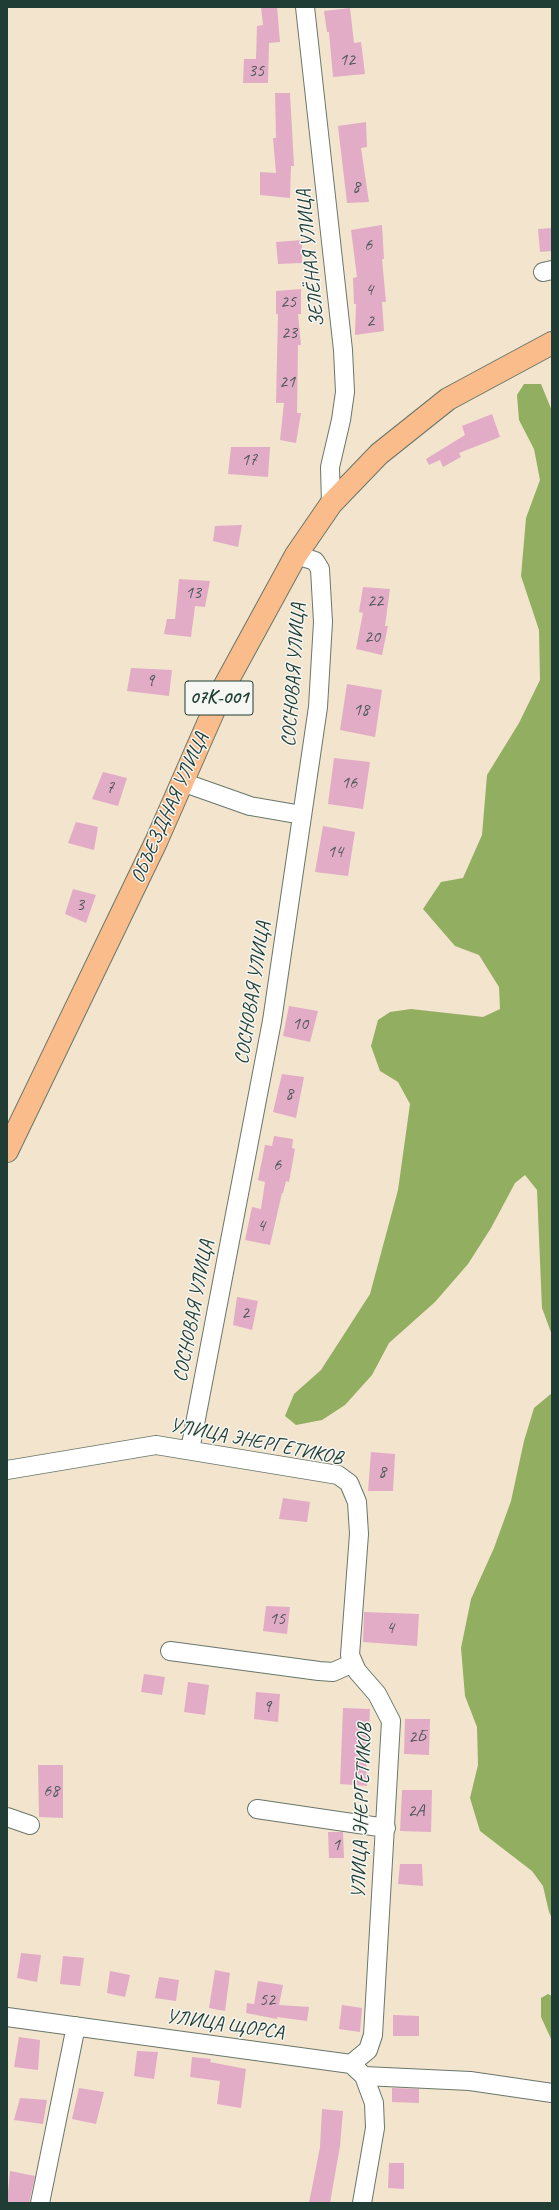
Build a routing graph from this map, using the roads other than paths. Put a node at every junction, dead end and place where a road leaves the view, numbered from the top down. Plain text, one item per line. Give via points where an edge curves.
1 (305, 7) edge
2 (552, 343) edge
3 (331, 504) junction
4 (296, 555) junction
5 (182, 782) junction
6 (302, 815) junction
7 (7, 1151) edge
8 (190, 1450) junction
9 (7, 1470) edge
10 (170, 1651) dead end
11 (354, 1663) junction
12 (257, 1809) dead end
13 (7, 1817) edge
14 (30, 1825) dead end
15 (386, 1828) junction
16 (7, 2017) edge
17 (76, 2026) junction
18 (358, 2070) junction
19 (552, 2093) edge
20 (40, 2203) edge
21 (362, 2203) edge

1 - 3 street, ЗЕЛЁНАЯ УЛИЦА via 343,350 345,392 330,467
2 - 3 main road, ОБЪЕЗДНАЯ УЛИЦА / 07К-001 via 448,399 379,454
3 - 4 main road, ОБЪЕЗДНАЯ УЛИЦА / 07К-001
4 - 5 main road, ОБЪЕЗДНАЯ УЛИЦА / 07К-001 via 224,687
4 - 6 street, СОСНОВАЯ УЛИЦА via 315,561 320,569 323,622 318,707
5 - 6 street via 250,806
5 - 7 main road, ОБЪЕЗДНАЯ УЛИЦА / 07К-001 via 156,842
6 - 8 street, СОСНОВАЯ УЛИЦА via 272,1020
8 - 9 street, УЛИЦА ЭНЕРГЕТИКОВ via 156,1445
8 - 11 street, УЛИЦА ЭНЕРГЕТИКОВ via 338,1475 349,1482 357,1502 359,1534 350,1655
10 - 11 street via 333,1672
11 - 15 street, УЛИЦА ЭНЕРГЕТИКОВ via 357,1671 377,1694 391,1721
12 - 15 street
13 - 14 street
15 - 18 street, УЛИЦА ЭНЕРГЕТИКОВ via 373,2035
16 - 17 street, УЛИЦА ЩОРСА
17 - 18 street, УЛИЦА ЩОРСА
17 - 20 street
18 - 19 street, УЛИЦА ЩОРСА via 470,2081
18 - 21 street via 374,2103 375,2128

